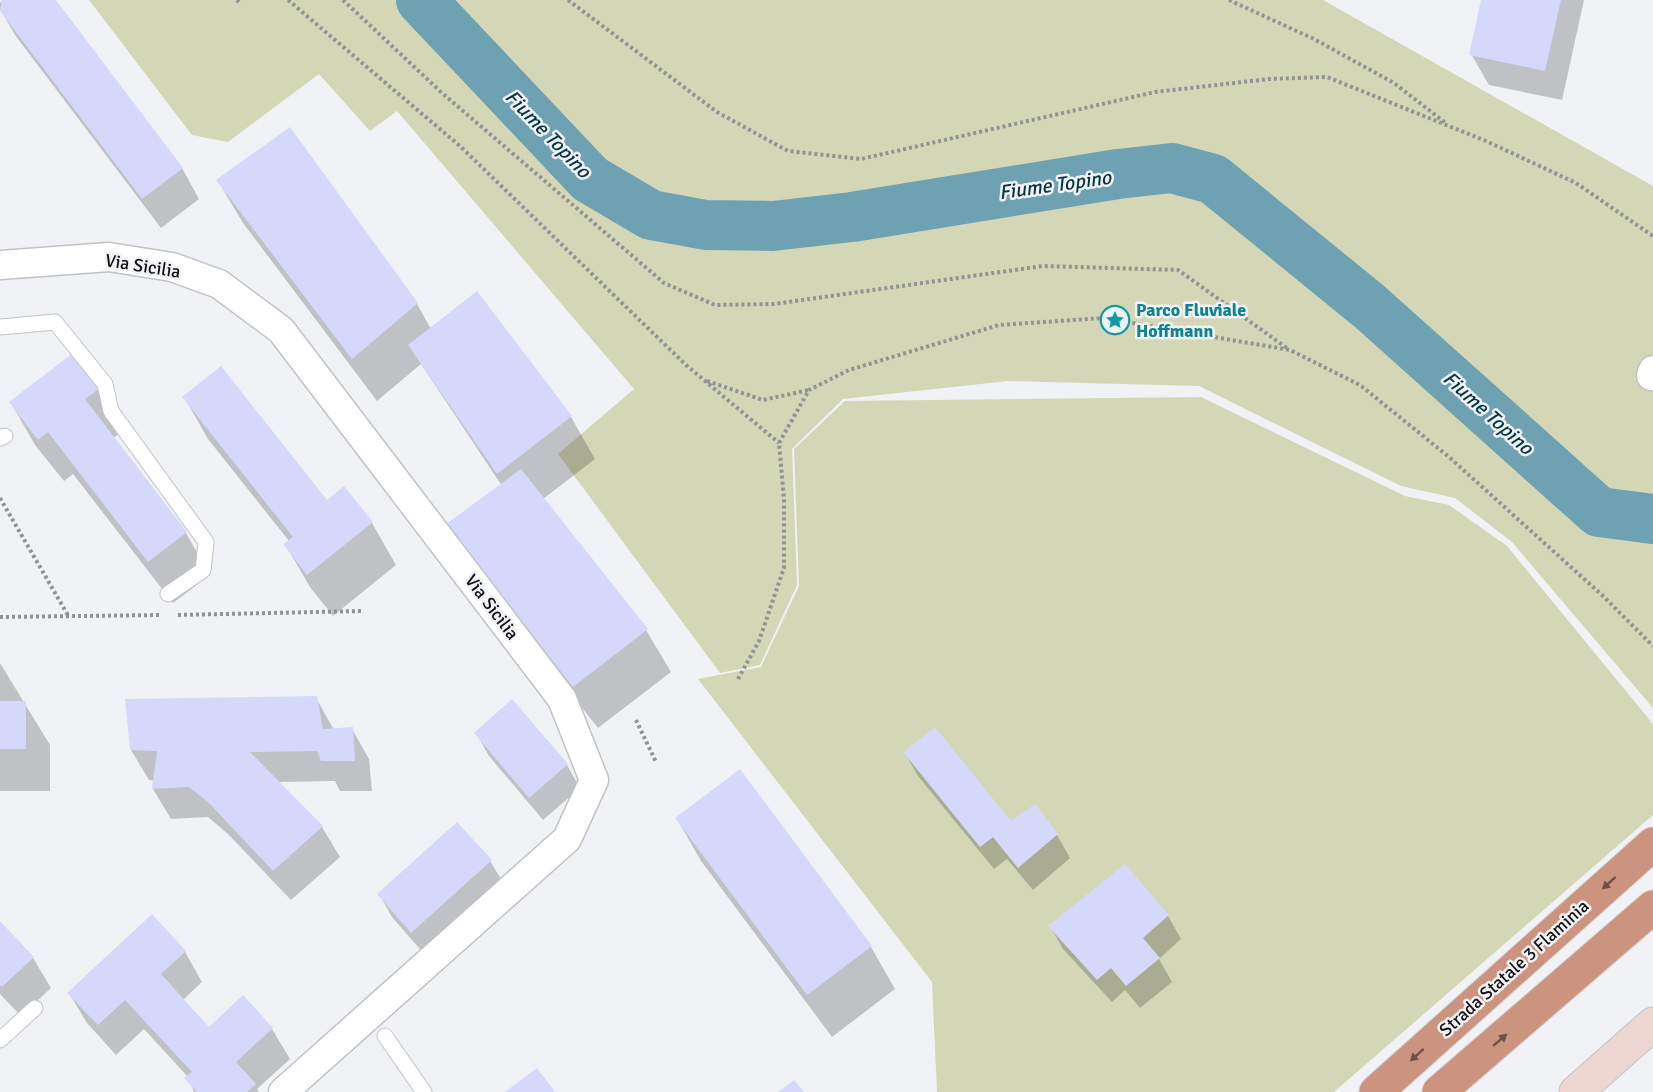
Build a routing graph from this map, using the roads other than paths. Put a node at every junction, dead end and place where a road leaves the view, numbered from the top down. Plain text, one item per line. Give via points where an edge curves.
1 (0, 265) edge
2 (0, 327) edge
3 (168, 594) dead end
4 (1653, 844) edge
5 (1653, 907) edge
6 (35, 1008) dead end
7 (1653, 1024) edge
8 (386, 1036) dead end
9 (0, 1040) edge
10 (283, 1092) edge
11 (424, 1092) edge
12 (1376, 1092) edge
13 (1440, 1092) edge
14 (1576, 1092) edge

1 - 10 street, Via Sicilia via 109,257 172,267 219,284 281,330 562,699 594,780 567,839
2 - 3 lane via 55,322 105,384 111,411 207,542 203,570
4 -> 12 highway, Strada Statale 3 Flaminia
13 -> 5 highway
6 - 9 lane
7 - 14 main road
8 - 11 lane

